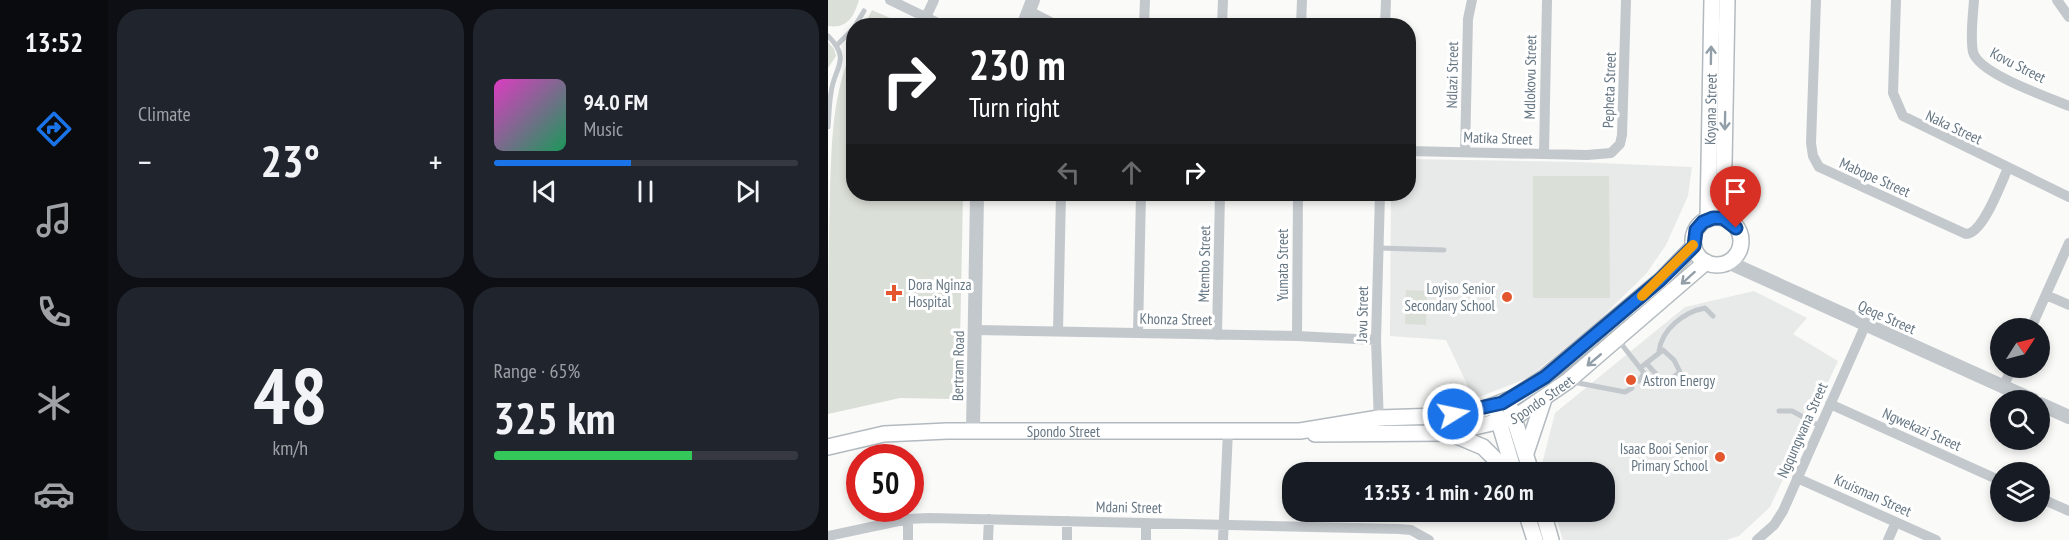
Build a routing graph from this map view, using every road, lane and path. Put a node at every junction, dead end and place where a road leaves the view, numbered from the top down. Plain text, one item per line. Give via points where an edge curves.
1 (890, 0) edge
2 (933, 0) edge
3 (1145, 0) edge
4 (1223, 0) edge
5 (1302, 0) edge
6 (1386, 0) edge
7 (1472, 0) edge
8 (1547, 0) edge
9 (1626, 0) edge
10 (1712, 0) edge
11 (1727, 0) edge
12 (1816, 0) edge
13 (1896, 0) edge
14 (1974, 0) edge
15 (2057, 0) edge
16 (1031, 6) edge
17 (864, 11) dead end
18 (926, 17) joint
19 (2069, 17) edge
20 (860, 18) edge
21 (1047, 18) edge
22 (1144, 18) edge
23 (1222, 18) edge
24 (1301, 18) edge
25 (1385, 18) edge
26 (846, 35) edge
27 (828, 36) edge
28 (837, 45) junction
29 (2069, 106) edge
30 (828, 127) edge
31 (1416, 151) edge
32 (1465, 152) junction
33 (1544, 154) junction
34 (1587, 155) joint
35 (2008, 168) junction
36 (2069, 197) edge
37 (977, 201) edge
38 (1061, 201) edge
39 (1141, 201) edge
40 (1220, 201) edge
41 (1298, 201) edge
42 (1380, 201) edge
43 (1715, 218) junction
44 (2069, 243) edge
45 (1694, 246) junction
46 (1379, 248) junction
47 (1444, 250) dead end
48 (1706, 262) junction
49 (1728, 262) junction
50 (2046, 295) junction
51 (2069, 304) edge
52 (1713, 316) dead end
53 (2036, 318) edge
54 (1865, 326) junction
55 (975, 330) junction
56 (1058, 331) junction
57 (1138, 333) junction
58 (1217, 335) junction
59 (1297, 336) junction
60 (1376, 340) junction
61 (1618, 340) junction
62 (1659, 351) junction
63 (1646, 363) junction
64 (1640, 368) junction
65 (2008, 378) edge
66 (1568, 381) junction
67 (1640, 381) dead end
68 (2003, 387) junction
69 (1632, 388) dead end
70 (2010, 390) edge
71 (1544, 399) junction
72 (1501, 403) junction
73 (1830, 404) junction
74 (2050, 408) edge
75 (1779, 411) dead end
76 (2069, 417) edge
77 (1379, 418) junction
78 (1514, 418) junction
79 (1499, 423) junction
80 (1820, 426) junction
81 (973, 430) junction
82 (1300, 431) junction
83 (1228, 432) junction
84 (1448, 433) junction
85 (1379, 435) junction
86 (828, 447) edge
87 (1526, 457) junction
88 (1497, 462) edge
89 (1511, 462) edge
90 (1528, 462) edge
91 (1990, 476) edge
92 (1797, 478) junction
93 (2050, 502) edge
94 (2069, 511) edge
95 (924, 519) edge
96 (989, 519) junction
97 (1067, 521) junction
98 (895, 522) edge
99 (908, 522) edge
100 (1529, 522) edge
101 (1546, 522) edge
102 (1896, 522) junction
103 (1146, 523) junction
104 (1224, 524) junction
105 (829, 537) edge
106 (908, 540) edge
107 (988, 540) edge
108 (1066, 540) edge
109 (1146, 540) edge
110 (1223, 540) edge
111 (1429, 540) edge
112 (1535, 540) edge
113 (1551, 540) edge
114 (1757, 540) edge
115 (1888, 540) edge
116 (1936, 540) edge

1 - 18 street
2 - 18 street
3 - 22 street
4 - 23 street
5 - 24 street
6 - 25 street
7 - 32 street, Ndlazi Street via 1468,19
8 - 33 street, Mdlokovu Street
9 - 34 street, Pepheta Street via 1621,140 1611,153
43 -> 10 main road, Koyana Street
11 -> 43 main road, Koyana Street
12 - 35 street, Mabope Street via 1811,143 1812,156 1820,167 1966,234 1981,224
13 - 35 street, Naka Street via 1893,93 1903,116
14 - 29 street, Kovu Street via 1973,41 1978,61 1991,71
15 - 19 street
16 - 21 street
17 - 20 lane
26 - 28 lane
27 - 28 lane
28 - 30 lane via 842,57 831,90
31 - 32 street, Matika Street
32 - 33 street, Matika Street
33 - 34 street, Matika Street
35 - 36 street, Naka Street
37 - 55 street, Bertram Road
38 - 56 street
39 - 57 street
40 - 58 street, Mtembo Street
41 - 59 street, Yumata Street
42 - 46 street, Javu Street
43 - 45 main road via 1696,230
43 - 49 main road via 1733,223 1740,238 1739,249
44 - 50 street
45 - 48 main road
45 - 72 main road, Spondo Street via 1581,348 1545,377
46 - 47 lane
46 - 60 street, Javu Street
48 - 49 main road
48 -> 61 main road, Spondo Street
49 - 54 street, Qeqe Street
50 - 51 street
50 - 53 street
52 - 62 lane via 1705,308 1677,321 1661,340
54 - 68 street, Qeqe Street
54 - 73 street, Ngqungwana Street
55 - 56 street, Khonza Street
55 - 81 street, Bertram Road
56 - 57 street, Khonza Street
57 - 58 street, Khonza Street
58 - 59 street, Khonza Street
59 - 60 street, Khonza Street
60 - 77 street, Javu Street
61 - 64 lane
61 -> 66 main road, Spondo Street
62 - 63 lane
62 - 63 lane via 1674,360 1679,367 1678,376 1665,384
63 - 64 lane
64 - 67 lane via 1644,373
65 - 68 street
66 - 69 lane via 1625,392
66 - 71 main road, Spondo Street
68 - 70 street, Qeqe Street
71 - 78 main road, Spondo Street
71 - 87 main road
72 - 77 main road, Spondo Street via 1439,416
72 - 78 main road
72 - 79 main road
73 - 80 street, Ngqungwana Street
73 - 91 street, Ngwekazi Street
74 - 76 street
75 - 80 lane via 1792,411
77 - 82 main road, Spondo Street
77 - 85 street, Javu Street
78 - 79 main road, Spondo Street
78 - 87 main road
79 - 84 main road, Spondo Street
79 - 89 main road
80 - 92 street, Ngqungwana Street
81 - 83 main road, Spondo Street
81 - 86 main road, Spondo Street via 884,434
82 - 83 main road, Spondo Street
82 - 85 main road, Spondo Street via 1331,436
83 - 104 street
84 - 85 main road, Spondo Street
84 - 88 main road via 1476,443
87 - 90 main road
92 - 102 street, Kruisman Street
92 - 114 street, Ngqungwana Street via 1778,519
93 - 94 street
95 - 96 street, Mdani Street
96 - 97 street, Mdani Street
96 - 107 street
97 - 103 street, Mdani Street
97 - 108 street
98 - 105 street, Mdani Street
99 - 106 street
100 - 112 main road
101 - 113 main road
102 - 115 street
102 - 116 street, Kruisman Street
103 - 104 street, Mdani Street
103 - 109 street
104 - 110 street
104 - 111 street, Mdani Street via 1399,529 1411,530

